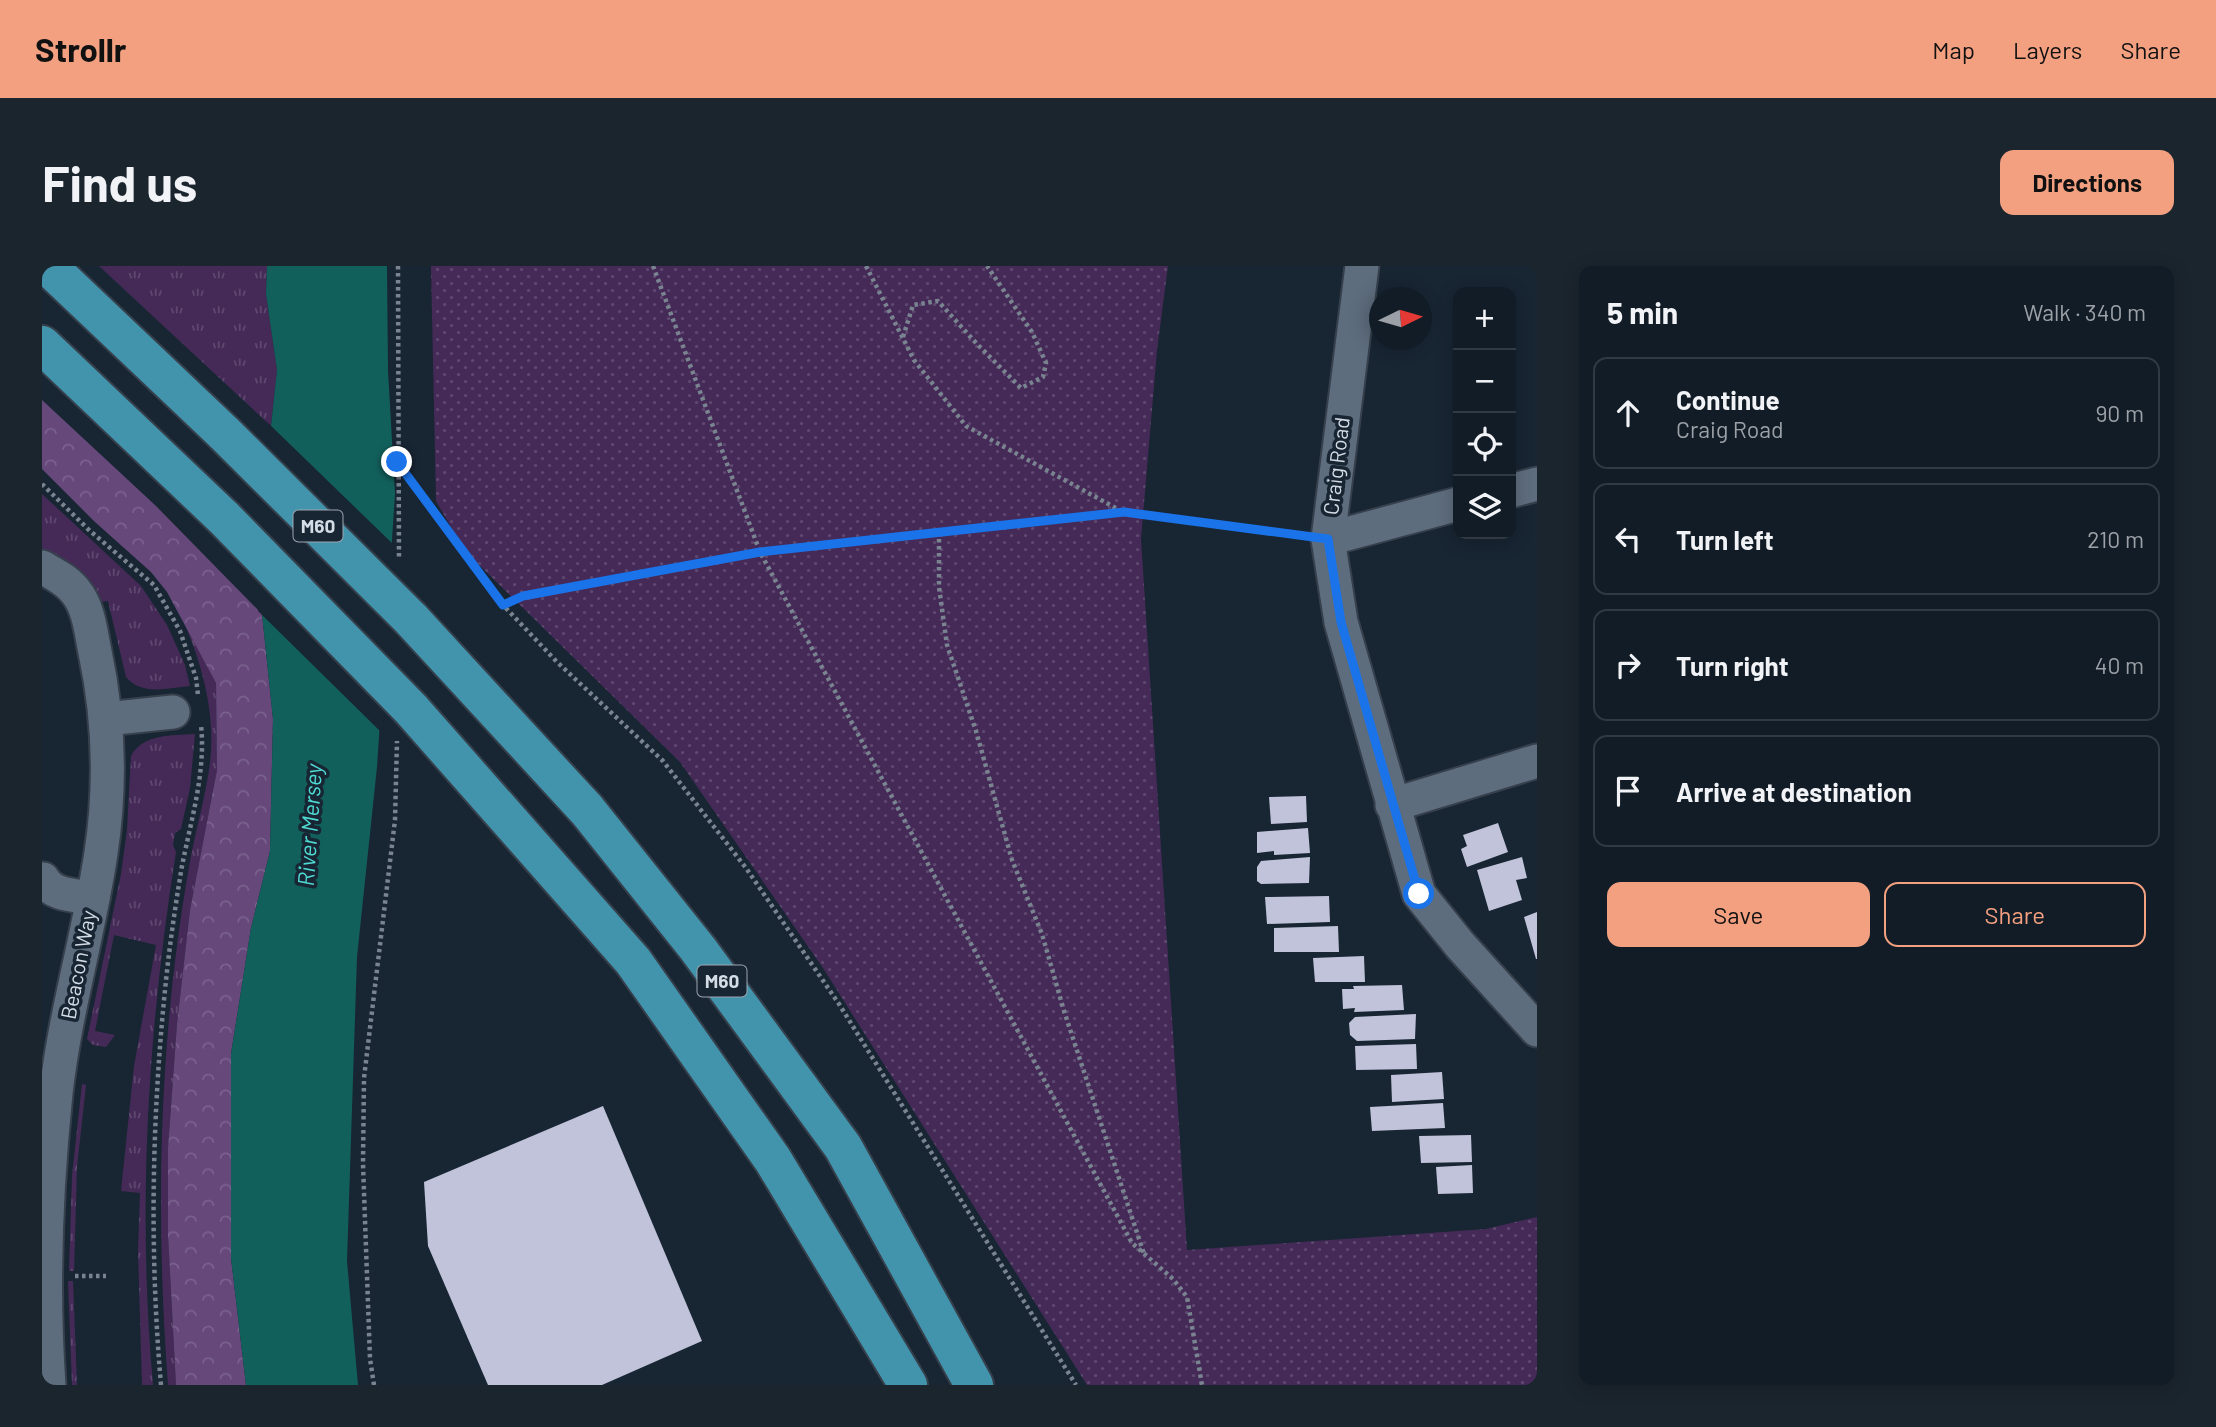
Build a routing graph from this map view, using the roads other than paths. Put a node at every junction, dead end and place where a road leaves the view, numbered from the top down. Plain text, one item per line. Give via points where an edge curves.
1 (48, 266) edge
2 (1362, 266) edge
3 (42, 345) edge
4 (1537, 484) edge
5 (1516, 490) edge
6 (1453, 506) edge
7 (1328, 539) junction
8 (42, 567) edge
9 (191, 710) road end
10 (106, 719) junction
11 (1537, 761) edge
12 (1392, 805) junction
13 (43, 879) edge
14 (93, 898) junction
15 (1537, 1030) edge
16 (44, 1209) edge
17 (49, 1385) edge
18 (908, 1385) edge
19 (974, 1385) edge

1 - 19 highway, M60, bridge via 411,618 587,810 698,949 843,1147
2 - 7 street, Craig Road
3 - 18 highway, bridge via 224,518 404,719 633,961 773,1160
4 - 5 street
6 - 7 street
7 - 12 street, Craig Road via 1341,622
8 - 10 street, Beacon Way via 66,581 80,597 98,664
9 - 10 street
10 - 14 street, Beacon Way via 106,797
11 - 12 street
12 - 15 street, Craig Road via 1419,894
13 - 14 street via 49,889
14 - 16 street, Beacon Way via 62,1054
16 - 17 street, Beacon Way

